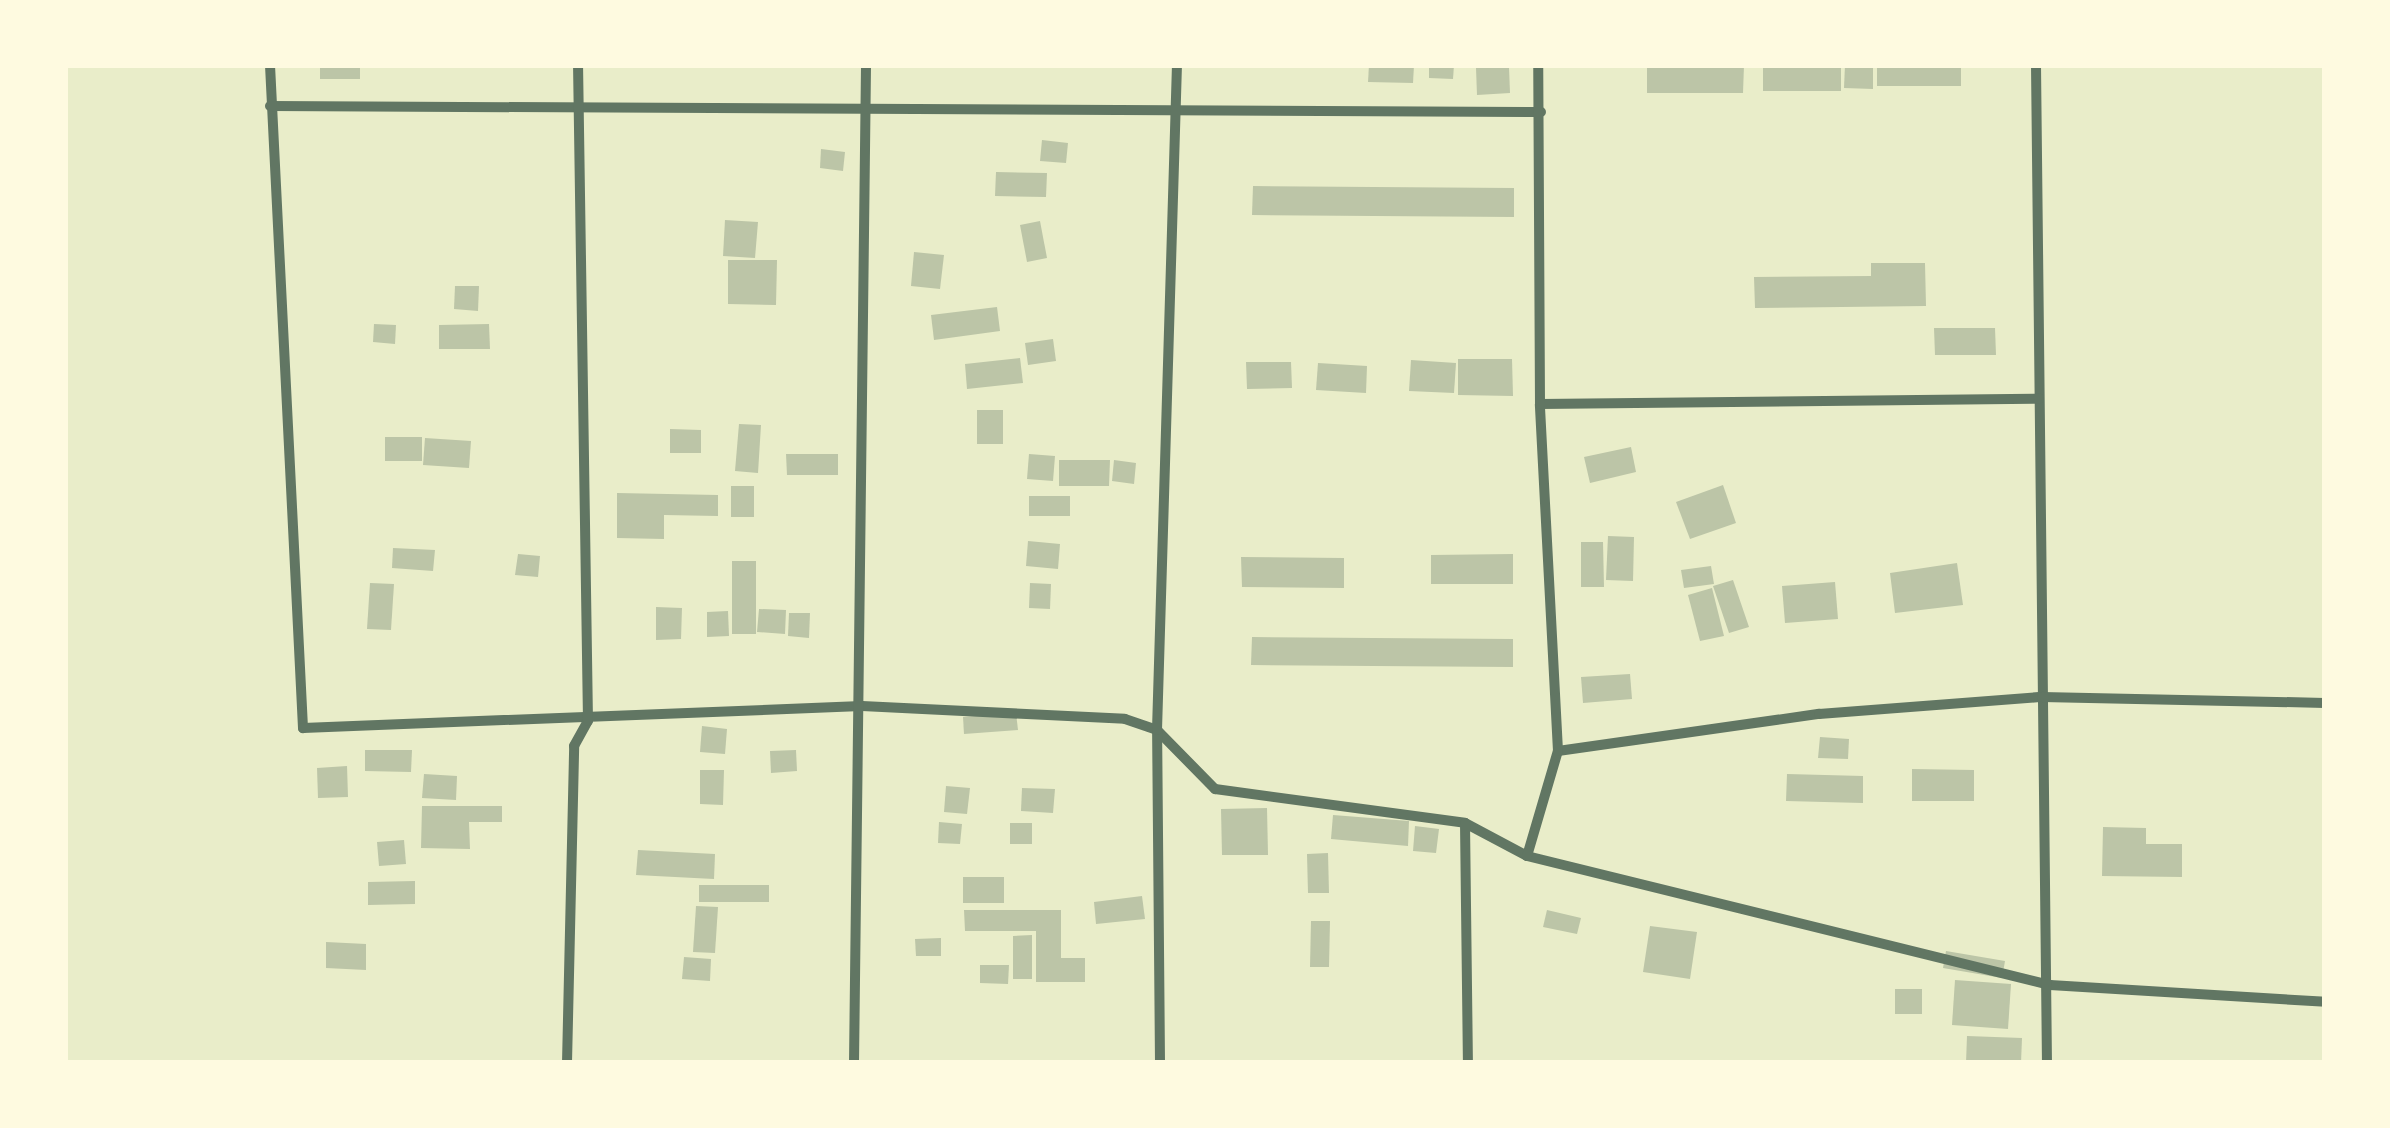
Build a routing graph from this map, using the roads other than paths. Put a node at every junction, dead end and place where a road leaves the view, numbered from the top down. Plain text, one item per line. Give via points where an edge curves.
1 (270, 65) edge
2 (578, 65) edge
3 (866, 65) edge
4 (1177, 65) edge
5 (1538, 65) edge
6 (2036, 65) edge
7 (270, 106) junction
8 (578, 107) junction
9 (865, 109) junction
10 (1176, 110) junction
11 (1541, 112) junction
12 (2039, 399) junction
13 (1540, 404) junction
14 (2042, 697) junction
15 (2325, 703) edge
16 (862, 706) junction
17 (588, 721) junction
18 (1157, 730) junction
19 (1558, 752) junction
20 (1465, 822) junction
21 (1526, 856) junction
22 (2050, 986) junction
23 (2325, 1002) edge
24 (567, 1063) edge
25 (854, 1063) edge
26 (1160, 1063) edge
27 (1468, 1063) edge
28 (2047, 1063) edge

1 - 7 street
2 - 8 street
3 - 9 street
4 - 10 street
5 - 11 street
6 - 12 street
7 - 8 street
7 - 17 street via 304,728
8 - 9 street
8 - 17 street
9 - 10 street
9 - 16 street
10 - 11 street
10 - 18 street
11 - 13 street
12 - 13 street
12 - 14 street
13 - 19 street
14 - 15 street
14 - 19 street via 1819,714
14 - 22 street
16 - 17 street via 632,712
16 - 18 street via 1125,719
16 - 25 street
17 - 24 street via 574,746
18 - 20 street via 1215,790
18 - 26 street
19 - 21 street
20 - 21 street
20 - 27 street
21 - 22 street
22 - 23 street
22 - 28 street

